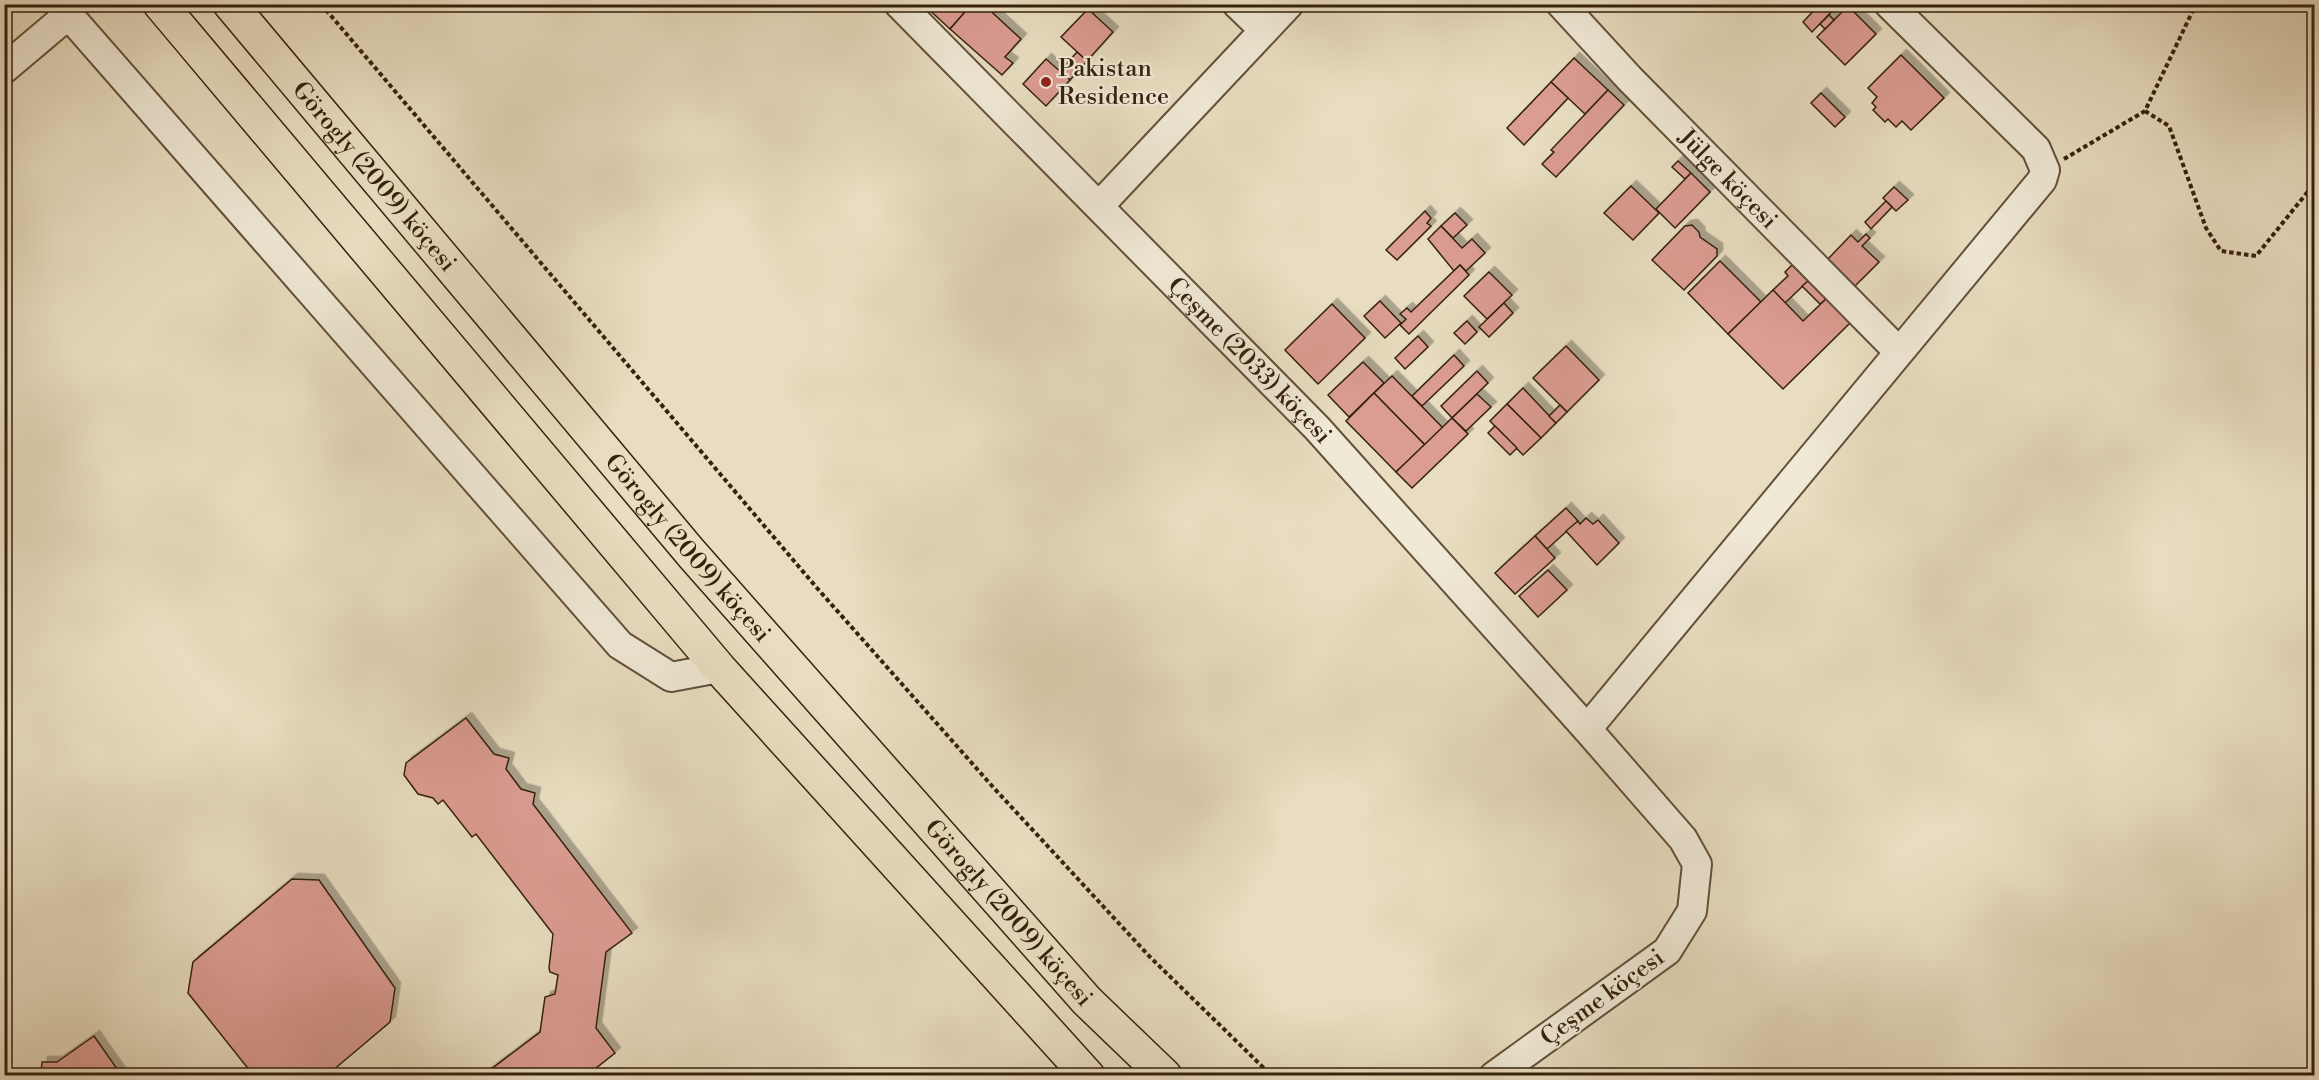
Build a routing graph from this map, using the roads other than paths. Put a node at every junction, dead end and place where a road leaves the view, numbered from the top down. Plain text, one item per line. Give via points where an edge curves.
1 (160, 4) edge
2 (230, 4) edge
3 (899, 4) edge
4 (1237, 4) edge
5 (1288, 4) edge
6 (1561, 4) edge
7 (1889, 4) edge
8 (64, 10) edge
9 (1264, 30) junction
10 (4, 69) edge
11 (1100, 205) junction
12 (1898, 351) junction
13 (719, 668) junction
14 (1587, 729) junction
15 (1089, 1076) edge
16 (1165, 1076) edge
17 (1494, 1076) edge

1 - 13 main road
2 - 16 main road, Görogly (2009) köçesi via 691,553 1087,1001
3 - 11 street, Çeşme (2033) köçesi
4 - 9 street
5 - 9 street
6 - 12 street, Jülge köçesi
7 - 12 street via 2036,149 2045,170 2036,190
8 - 10 street
8 - 13 street via 620,645 671,677
9 - 11 street
11 - 14 street, Çeşme (2033) köçesi via 1317,428
12 - 14 street
13 - 15 main road
14 - 17 street, Çeşme köçesi via 1683,840 1697,864 1692,911 1667,951

